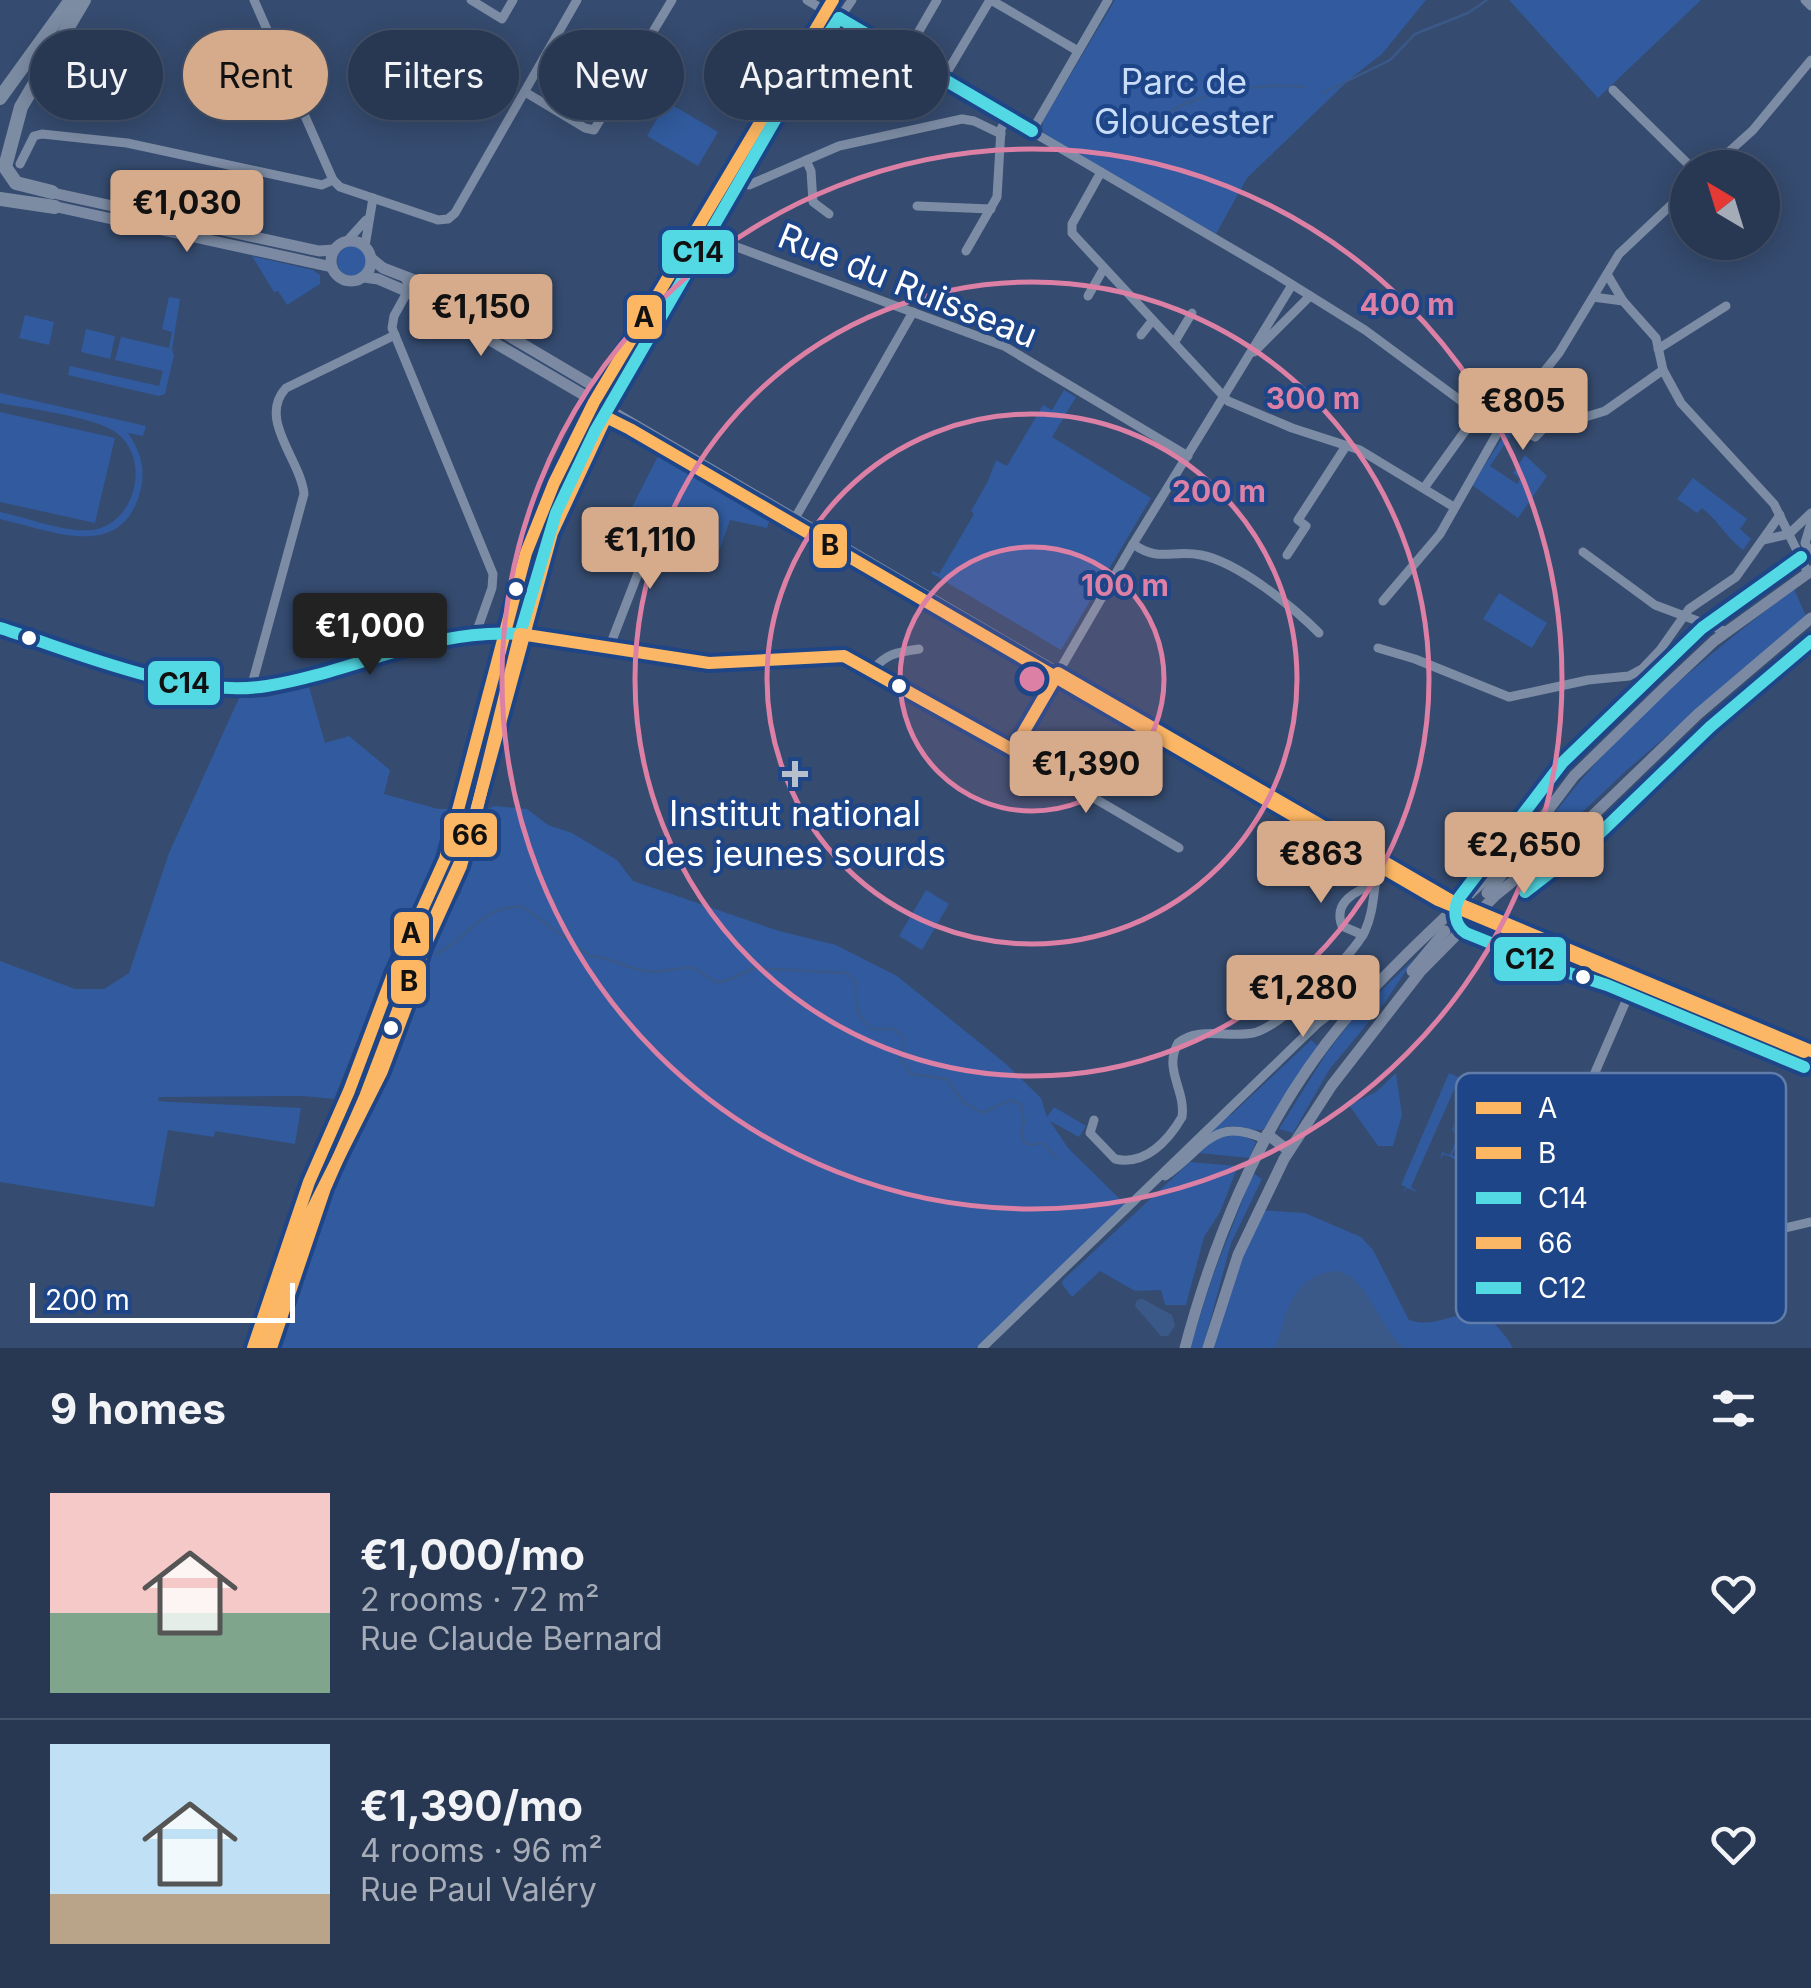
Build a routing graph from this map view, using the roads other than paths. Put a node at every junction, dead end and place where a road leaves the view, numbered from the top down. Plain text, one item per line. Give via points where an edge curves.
1 (70, 0) edge
2 (84, 0) edge
3 (254, 0) edge
4 (471, 0) edge
5 (513, 0) edge
6 (577, 0) edge
7 (672, 0) edge
8 (807, 0) edge
9 (852, 0) edge
10 (938, 0) edge
11 (991, 0) edge
12 (1108, 0) edge
13 (1805, 0) edge
14 (1811, 6) edge
15 (839, 18) junction
16 (859, 30) edge
17 (920, 30) edge
18 (1078, 52) junction
19 (1811, 60) edge
20 (948, 72) edge
21 (948, 83) edge
22 (1613, 90) dead end
23 (525, 92) junction
24 (0, 98) edge
25 (1007, 117) junction
26 (1032, 132) junction
27 (1000, 134) junction
28 (1674, 150) edge
29 (1731, 150) edge
30 (806, 160) junction
31 (1101, 172) junction
32 (6, 174) edge
33 (333, 180) junction
34 (739, 182) junction
35 (0, 196) edge
36 (373, 198) junction
37 (54, 200) junction
38 (1670, 205) edge
39 (916, 206) dead end
40 (991, 209) junction
41 (829, 214) dead end
42 (368, 218) junction
43 (707, 236) junction
44 (348, 241) junction
45 (364, 246) junction
46 (334, 250) junction
47 (966, 251) dead end
48 (372, 259) junction
49 (332, 267) junction
50 (1104, 268) junction
51 (1607, 274) junction
52 (404, 276) junction
53 (364, 278) junction
54 (1292, 285) junction
55 (408, 292) junction
56 (1088, 296) dead end
57 (1310, 296) junction
58 (1593, 297) junction
59 (1623, 301) junction
60 (1726, 306) dead end
61 (913, 312) junction
62 (1192, 313) dead end
63 (1152, 321) junction
64 (485, 330) junction
65 (395, 335) junction
66 (1140, 335) dead end
67 (1174, 344) junction
68 (1658, 352) junction
69 (1248, 357) junction
70 (1663, 370) junction
71 (1639, 384) junction
72 (1224, 398) junction
73 (606, 409) junction
74 (1480, 414) junction
75 (1500, 420) junction
76 (1572, 421) dead end
77 (1559, 423) dead end
78 (1346, 446) junction
79 (1188, 456) junction
80 (1424, 488) junction
81 (1454, 507) junction
82 (1811, 513) edge
83 (1780, 516) junction
84 (794, 520) junction
85 (1811, 524) edge
86 (656, 527) dead end
87 (1790, 534) junction
88 (1763, 540) junction
89 (1133, 544) junction
90 (1583, 552) dead end
91 (1811, 554) edge
92 (1286, 555) dead end
93 (1810, 574) edge
94 (1384, 601) dead end
95 (1682, 616) junction
96 (1811, 618) edge
97 (0, 628) edge
98 (1319, 632) dead end
99 (1727, 632) junction
100 (476, 633) junction
101 (520, 634) junction
102 (610, 648) junction
103 (1378, 648) dead end
104 (919, 650) dead end
105 (873, 670) junction
106 (1058, 674) junction
107 (251, 688) junction
108 (1013, 750) junction
109 (1179, 848) dead end
110 (1386, 865) junction
111 (1375, 885) junction
112 (1468, 911) junction
113 (1363, 936) junction
114 (1408, 956) junction
115 (1636, 978) junction
116 (1811, 1051) edge
117 (1595, 1073) edge
118 (1094, 1120) dead end
119 (1264, 1139) junction
120 (1286, 1155) junction
121 (1143, 1191) junction
122 (1811, 1222) edge
123 (1786, 1228) edge
124 (265, 1348) edge
125 (982, 1348) edge
126 (1185, 1348) edge
127 (1208, 1348) edge

1 - 24 highway
2 - 32 highway via 21,107
3 - 33 street
4 - 5 street via 502,19
6 - 23 street
7 - 23 street via 594,130
8 - 15 street
9 - 15 street
10 - 17 street
11 - 18 street
11 - 20 street
12 - 18 street
13 - 14 street
15 - 16 street
15 - 34 street
18 - 26 street
19 - 29 street
21 - 25 street
22 - 28 street
23 - 36 street via 448,219
25 - 26 street
25 - 27 street
26 - 31 street
27 - 30 street via 962,119
27 - 40 street via 999,192
30 - 34 street via 749,184
30 - 41 street via 813,202
31 - 50 street via 1071,227
31 - 54 street
32 - 33 street via 42,134 127,142 322,185
32 - 37 highway
33 - 36 street
34 - 43 street
35 - 37 highway
36 - 42 street
37 - 46 main road
37 - 49 main road
38 - 51 street
39 - 40 street
40 - 47 street
42 - 44 street
42 - 45 street
43 - 61 street, Rue du Ruisseau
43 - 73 street
44 - 45 main road
44 - 46 main road
45 - 48 main road
46 - 49 main road
48 - 52 main road
48 - 53 main road
49 - 53 main road via 346,281
50 - 56 street
50 - 63 street
51 - 58 street
51 - 59 street
52 - 55 street
52 - 64 main road
53 - 55 main road
54 - 57 street
54 - 69 street
55 - 64 main road
55 - 65 street via 394,316
57 - 69 street
57 - 74 street
58 - 59 street
58 - 75 street via 1559,353
59 - 68 street via 1648,326
60 - 68 street
61 - 79 street, Rue du Ruisseau via 1004,346
61 - 84 street
62 - 67 street
63 - 66 street
63 - 67 street
64 - 73 main road
65 - 100 street via 493,574
65 - 107 street via 278,397 274,410 304,494
67 - 72 street
68 - 70 street
68 - 71 street
69 - 72 street
70 - 71 street
70 - 83 street via 1681,402 1758,483
71 - 76 street via 1605,411
72 - 78 street
72 - 79 street
73 - 84 main road
73 - 101 street via 556,513
74 - 75 street
74 - 80 street
75 - 77 street via 1535,438
75 - 81 street
78 - 80 street
78 - 92 street via 1298,520 1306,526
79 - 89 street
80 - 81 street
81 - 94 street
82 - 87 street
83 - 87 street
83 - 88 street
84 - 106 main road
85 - 91 street via 1805,542
86 - 102 street
87 - 88 street
87 - 93 street
88 - 95 street via 1736,576
89 - 98 street via 1154,556 1214,559 1278,597
89 - 106 street
90 - 95 street via 1637,594
93 - 99 main road
95 - 99 street
95 - 103 street via 1660,650 1629,676 1522,696
96 - 112 main road via 1584,824
97 - 107 street via 186,686
99 - 112 main road via 1574,776
100 - 101 street
100 - 107 street via 422,641
101 - 102 street
101 - 124 street via 468,845 429,930 382,1071 309,1216
102 - 105 street via 709,664 844,656
104 - 105 street via 894,652
105 - 108 street
106 - 108 street
106 - 110 main road
108 - 109 street
110 - 111 street
110 - 112 main road
111 - 113 street
111 - 113 street via 1341,906 1342,926
112 - 114 main road
112 - 115 street
112 - 120 main road
113 - 118 street via 1274,1025 1249,1034 1195,1034 1178,1044 1171,1066 1182,1117 1153,1151 1136,1160 1116,1159 1090,1132
114 - 119 main road via 1335,1032
114 - 121 street via 1317,1024
115 - 116 street
115 - 117 street
119 - 120 main road
119 - 121 street via 1224,1130
119 - 126 main road via 1212,1262
120 - 127 main road via 1238,1255
121 - 125 street
122 - 123 street

